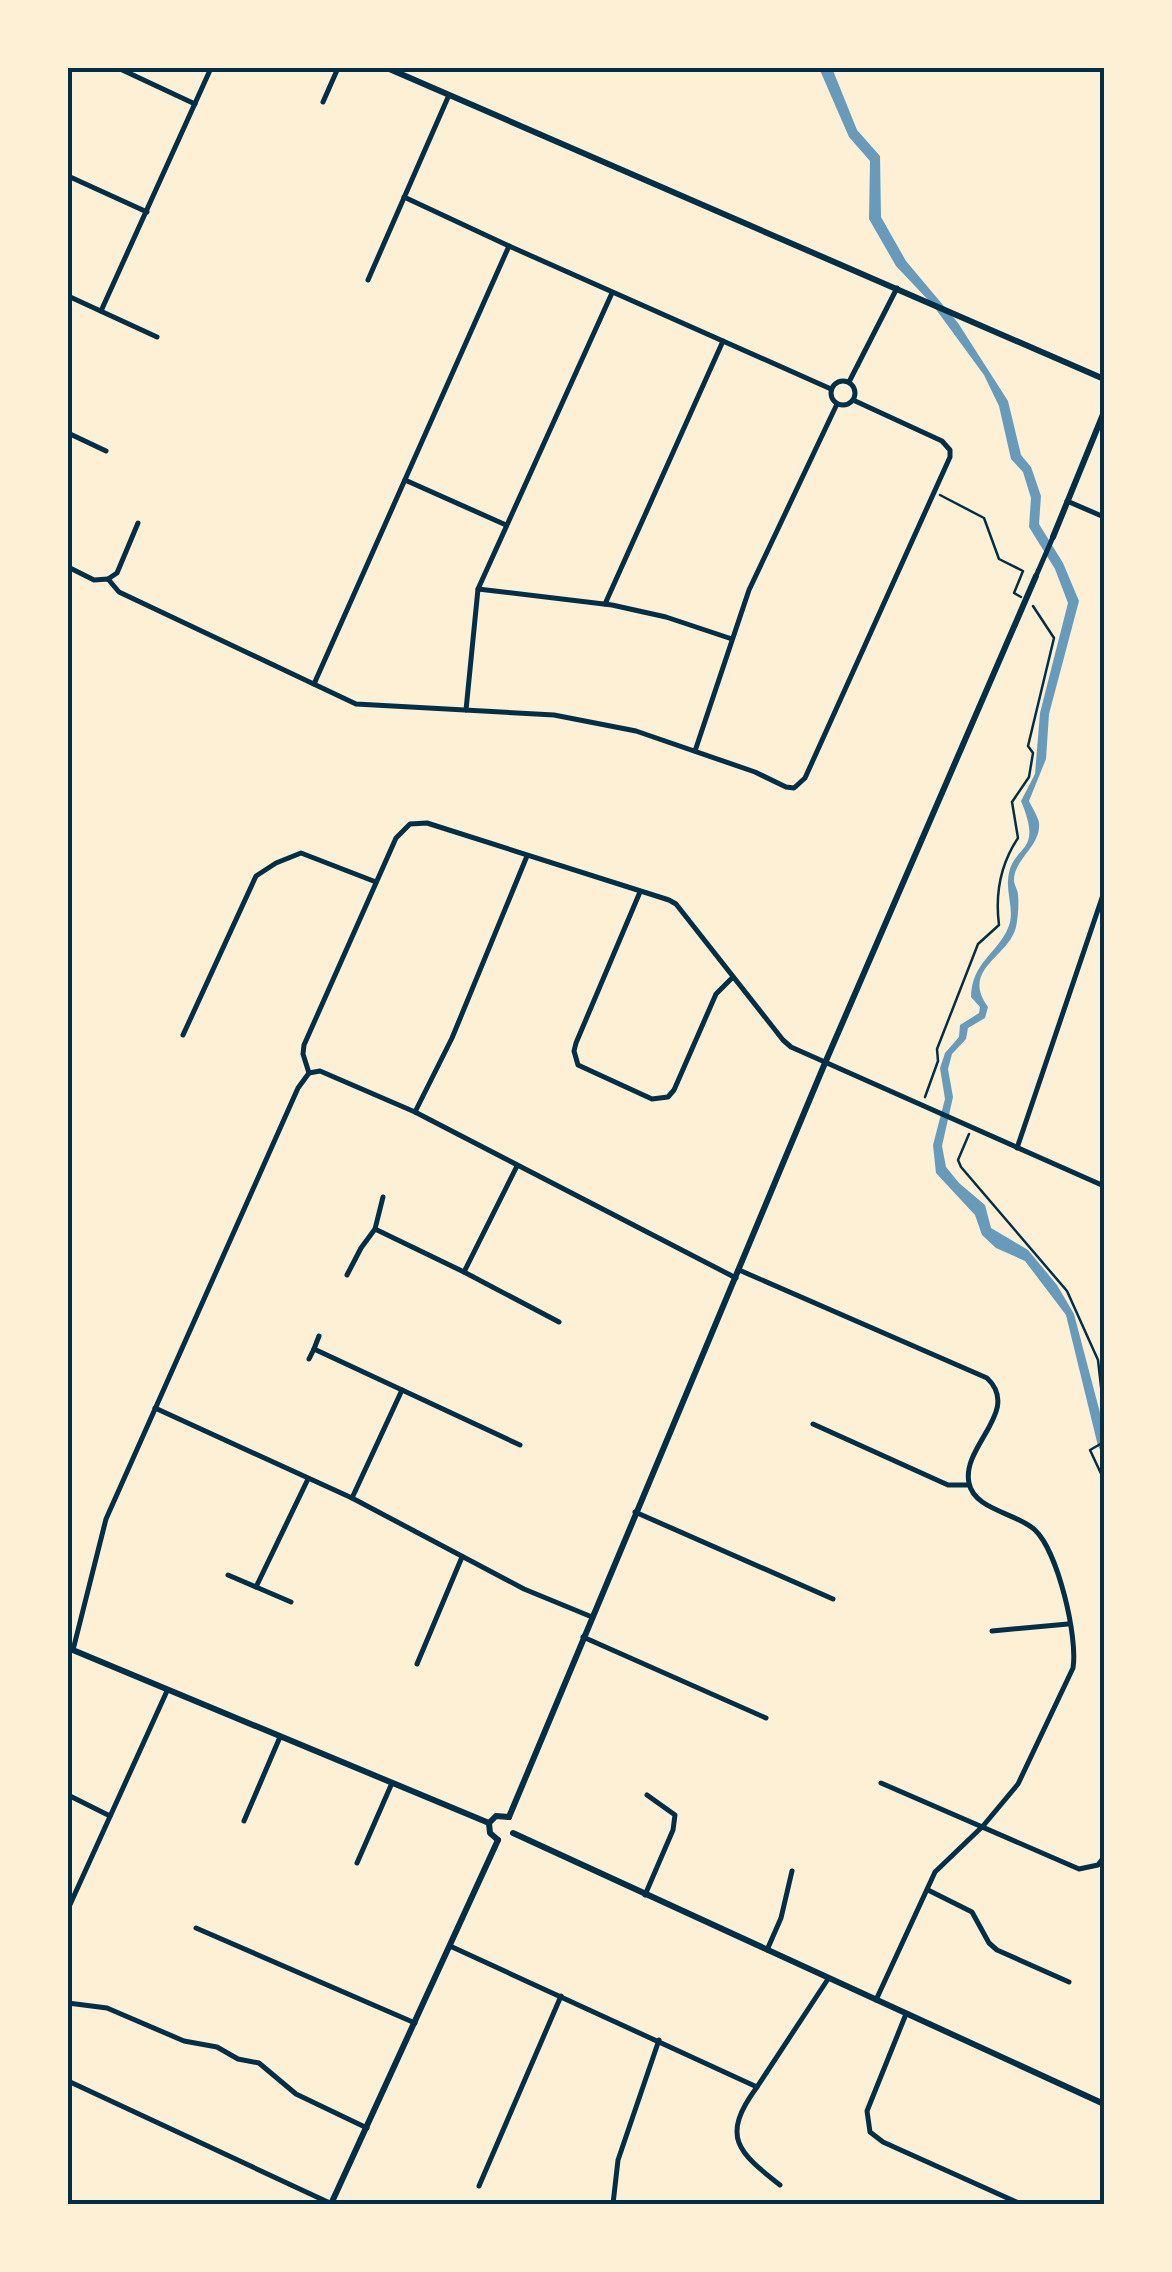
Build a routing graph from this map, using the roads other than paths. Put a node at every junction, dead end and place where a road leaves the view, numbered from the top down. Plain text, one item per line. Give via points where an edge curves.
1 (118, 68) edge
2 (212, 68) edge
3 (338, 68) edge
4 (387, 68) edge
5 (449, 95) junction
6 (322, 102) dead end
7 (195, 104) junction
8 (68, 176) edge
9 (404, 196) junction
10 (147, 212) junction
11 (509, 246) junction
12 (368, 280) dead end
13 (897, 288) junction
14 (613, 292) junction
15 (68, 296) edge
16 (101, 311) junction
17 (157, 337) dead end
18 (722, 340) junction
19 (1104, 379) edge
20 (849, 382) junction
21 (830, 388) junction
22 (853, 400) junction
23 (837, 404) junction
24 (1104, 412) edge
25 (68, 433) edge
26 (106, 450) dead end
27 (405, 480) junction
28 (1067, 501) junction
29 (1104, 518) edge
30 (138, 523) dead end
31 (506, 525) junction
32 (1052, 537) joint
33 (68, 567) edge
34 (1036, 576) joint
35 (108, 579) junction
36 (478, 590) junction
37 (605, 604) junction
38 (732, 638) junction
39 (314, 684) junction
40 (466, 710) junction
41 (695, 751) junction
42 (527, 856) junction
43 (376, 882) junction
44 (640, 891) junction
45 (1104, 892) edge
46 (732, 978) junction
47 (183, 1035) dead end
48 (826, 1063) junction
49 (310, 1073) junction
50 (416, 1112) junction
51 (1017, 1148) junction
52 (517, 1166) junction
53 (1104, 1186) edge
54 (383, 1197) dead end
55 (375, 1229) junction
56 (464, 1272) junction
57 (738, 1274) junction
58 (348, 1275) dead end
59 (559, 1322) dead end
60 (319, 1336) dead end
61 (314, 1349) junction
62 (309, 1360) dead end
63 (402, 1390) junction
64 (154, 1408) junction
65 (813, 1424) dead end
66 (520, 1445) dead end
67 (308, 1479) junction
68 (969, 1484) junction
69 (352, 1498) junction
70 (636, 1512) junction
71 (462, 1557) junction
72 (228, 1576) dead end
73 (256, 1587) junction
74 (833, 1599) dead end
75 (291, 1602) dead end
76 (592, 1618) junction
77 (1069, 1624) junction
78 (992, 1632) dead end
79 (583, 1638) junction
80 (70, 1649) edge
81 (417, 1664) dead end
82 (167, 1690) junction
83 (766, 1718) dead end
84 (280, 1737) junction
85 (392, 1783) junction
86 (881, 1783) dead end
87 (68, 1794) edge
88 (646, 1795) dead end
89 (110, 1816) junction
90 (509, 1817) junction
91 (244, 1821) dead end
92 (490, 1823) junction
93 (983, 1826) junction
94 (513, 1833) junction
95 (498, 1840) junction
96 (1104, 1857) edge
97 (357, 1863) dead end
98 (792, 1872) dead end
99 (928, 1890) junction
100 (645, 1895) junction
101 (68, 1909) edge
102 (196, 1928) dead end
103 (450, 1946) junction
104 (767, 1950) junction
105 (829, 1977) junction
106 (1069, 1982) dead end
107 (561, 1996) junction
108 (876, 2000) junction
109 (68, 2004) edge
110 (906, 2014) junction
111 (415, 2023) junction
112 (659, 2040) junction
113 (68, 2080) edge
114 (757, 2087) junction
115 (1104, 2104) edge
116 (367, 2128) junction
117 (780, 2185) dead end
118 (479, 2186) dead end
119 (331, 2204) edge
120 (614, 2204) edge
121 (1021, 2204) edge

1 - 7 street
2 - 7 street
3 - 6 street
4 - 5 street
5 - 9 street
5 - 13 street
7 - 10 street
8 - 10 street
9 - 11 street
9 - 12 street
10 - 16 street
11 - 14 street
11 - 27 street
13 - 19 street
13 - 20 street
14 - 18 street
14 - 31 street
15 - 16 street
16 - 17 street
18 - 21 street
18 - 37 street
20 - 21 street
20 - 22 street
21 - 23 street
22 - 23 street
22 - 41 street via 946,443 950,457 800,785 786,788
23 - 38 street via 766,550
24 - 28 street
25 - 26 street
27 - 31 street
27 - 39 street
28 - 29 street
28 - 32 street
30 - 35 street
31 - 36 street
32 - 34 street
33 - 35 street
34 - 48 street
35 - 39 street via 118,592
36 - 37 street
36 - 40 street
37 - 38 street
38 - 41 street
39 - 40 street via 367,706
40 - 41 street via 554,715
42 - 43 street via 418,823 402,830
42 - 44 street
42 - 50 street
43 - 47 street via 301,853 256,876
43 - 49 street via 304,1046
44 - 46 street via 676,904
44 - 46 street via 576,1042 578,1065 652,1099 668,1097 716,994
45 - 51 street
46 - 48 street via 782,1040
48 - 51 street
48 - 57 street
49 - 50 street via 320,1071
49 - 64 street
50 - 52 street
51 - 53 street
52 - 56 street
52 - 57 street
54 - 55 street
55 - 56 street
55 - 58 street
56 - 59 street
57 - 68 street via 987,1378 998,1407 970,1465
57 - 70 street
60 - 61 street
61 - 62 street
61 - 63 street
63 - 66 street
63 - 69 street
64 - 67 street
64 - 80 street via 102,1532
65 - 68 street via 948,1485
67 - 69 street
67 - 73 street
68 - 77 street via 979,1500 1043,1538
69 - 71 street
70 - 74 street
70 - 76 street
71 - 76 street
71 - 81 street
72 - 73 street
73 - 75 street
76 - 79 street
77 - 78 street
77 - 93 street via 1075,1654 1068,1682 1018,1784
79 - 83 street
79 - 90 street
80 - 82 street
82 - 84 street
82 - 89 street
84 - 85 street
84 - 91 street
85 - 92 street
85 - 97 street
86 - 93 street
87 - 89 street
88 - 100 street via 675,1815
89 - 101 street
90 - 92 street via 500,1814
90 - 94 street
92 - 95 street
93 - 96 street via 1079,1869
93 - 99 street via 935,1872
94 - 95 street
94 - 100 street
95 - 103 street
98 - 104 street
99 - 106 street via 972,1912 998,1950
99 - 108 street
100 - 104 street
102 - 111 street
103 - 107 street
103 - 111 street
104 - 105 street
105 - 108 street
105 - 114 street
107 - 112 street
107 - 118 street
108 - 110 street
109 - 116 street via 107,2008 184,2041 260,2063 296,2094
110 - 115 street
110 - 121 street via 866,2118 870,2132
111 - 116 street
112 - 114 street
112 - 120 street via 618,2160
113 - 119 street
114 - 117 street via 737,2134 741,2151
116 - 119 street

